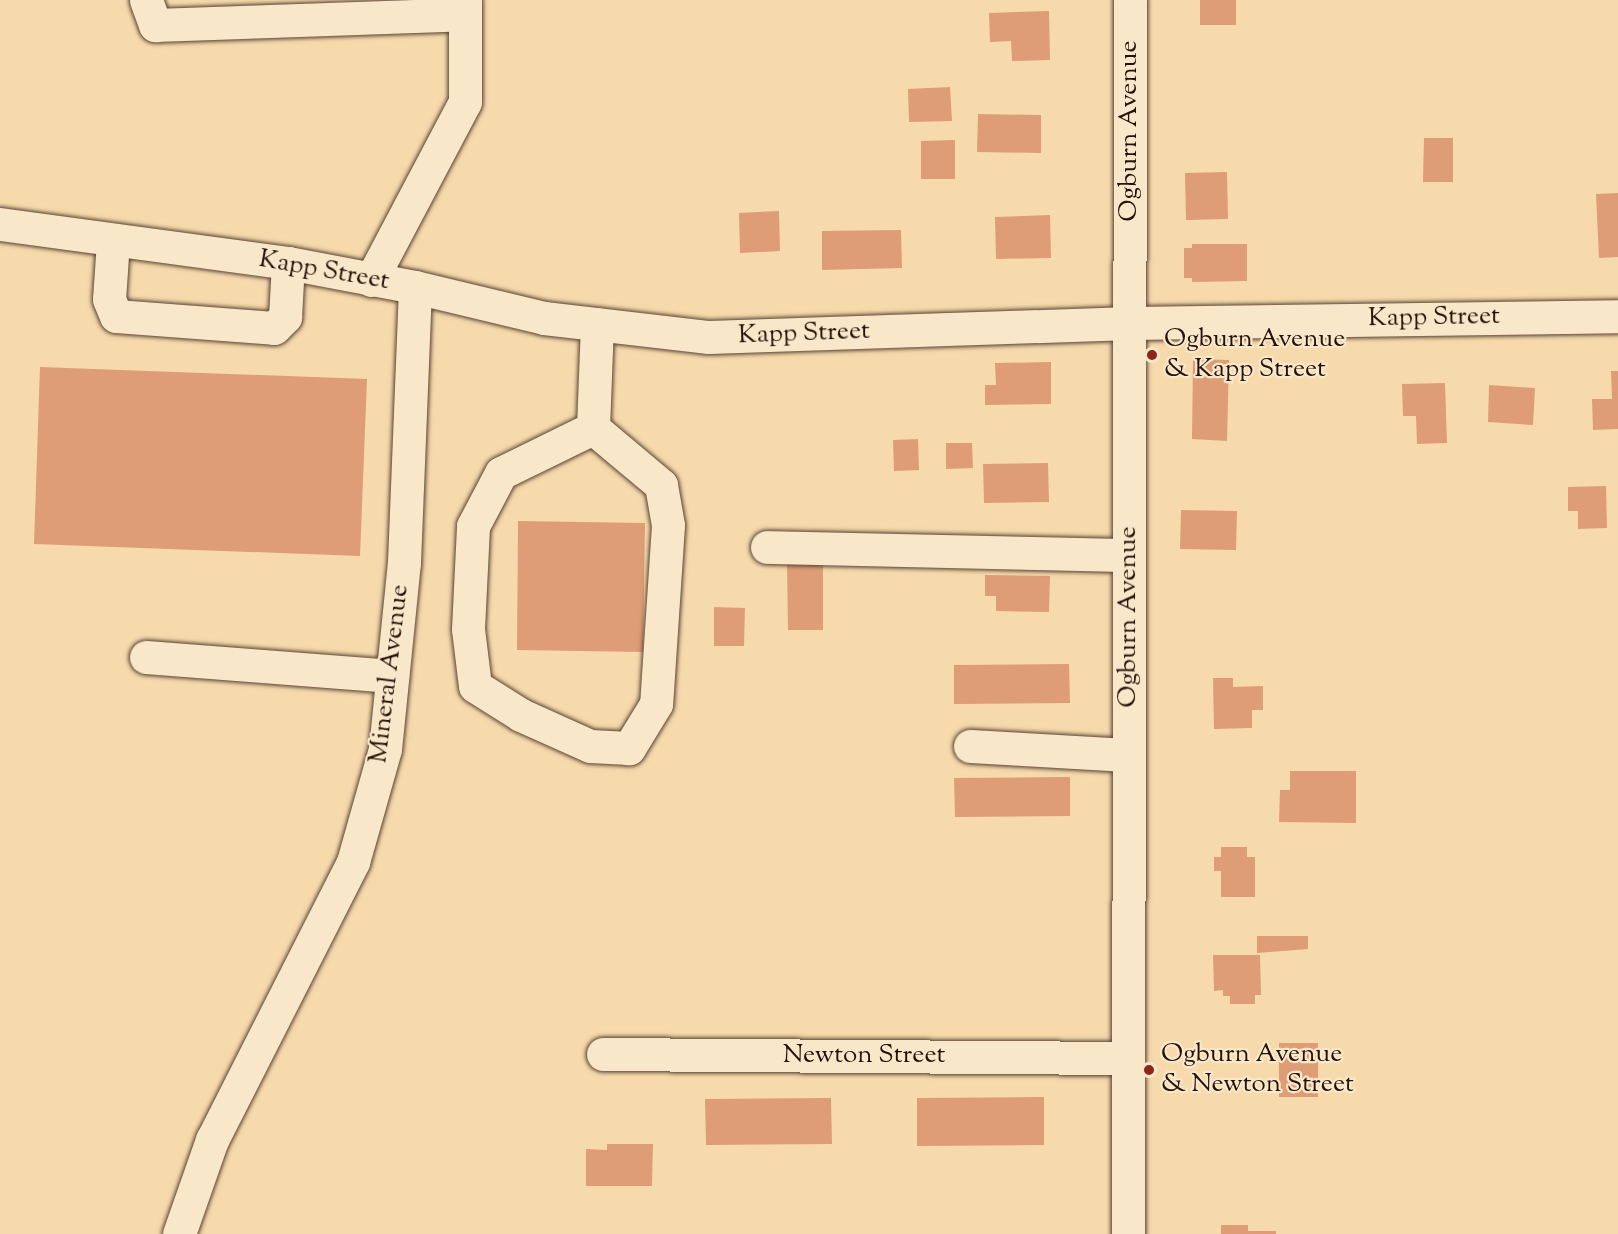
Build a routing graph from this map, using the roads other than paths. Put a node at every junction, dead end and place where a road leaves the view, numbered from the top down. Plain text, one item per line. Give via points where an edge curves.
1 (146, 0) edge
2 (1130, 0) edge
3 (465, 7) edge
4 (0, 224) edge
5 (113, 241) junction
6 (288, 263) junction
7 (371, 280) junction
8 (415, 287) junction
9 (1618, 316) edge
10 (1131, 323) junction
11 (597, 324) junction
12 (593, 428) junction
13 (767, 547) dead end
14 (1129, 555) junction
15 (146, 657) dead end
16 (392, 676) junction
17 (970, 746) dead end
18 (1128, 754) junction
19 (603, 1054) dead end
20 (1126, 1058) junction
21 (179, 1234) edge
22 (1128, 1234) edge

1 - 3 street via 155,25
2 - 10 street, Ogburn Avenue
3 - 7 street via 465,102
4 - 5 street, Kapp Street
5 - 6 street, Kapp Street
5 - 6 street via 109,299 116,316 274,328 285,317
6 - 7 street, Kapp Street
7 - 8 street, Kapp Street
8 - 11 street, Kapp Street via 544,318
8 - 16 street, Mineral Avenue via 404,562
9 - 10 street, Kapp Street
10 - 11 street, Kapp Street via 709,337
10 - 14 street, Ogburn Avenue
11 - 12 street
12 - 12 street via 501,473 473,526 468,629 475,686 521,715 590,746 629,748 656,704 668,525 661,485
13 - 14 street
14 - 18 street, Ogburn Avenue
15 - 16 street
16 - 21 street, Mineral Avenue via 385,749 353,862 212,1140
17 - 18 street
18 - 20 street, Ogburn Avenue
19 - 20 street, Newton Street
20 - 22 street, Ogburn Avenue

